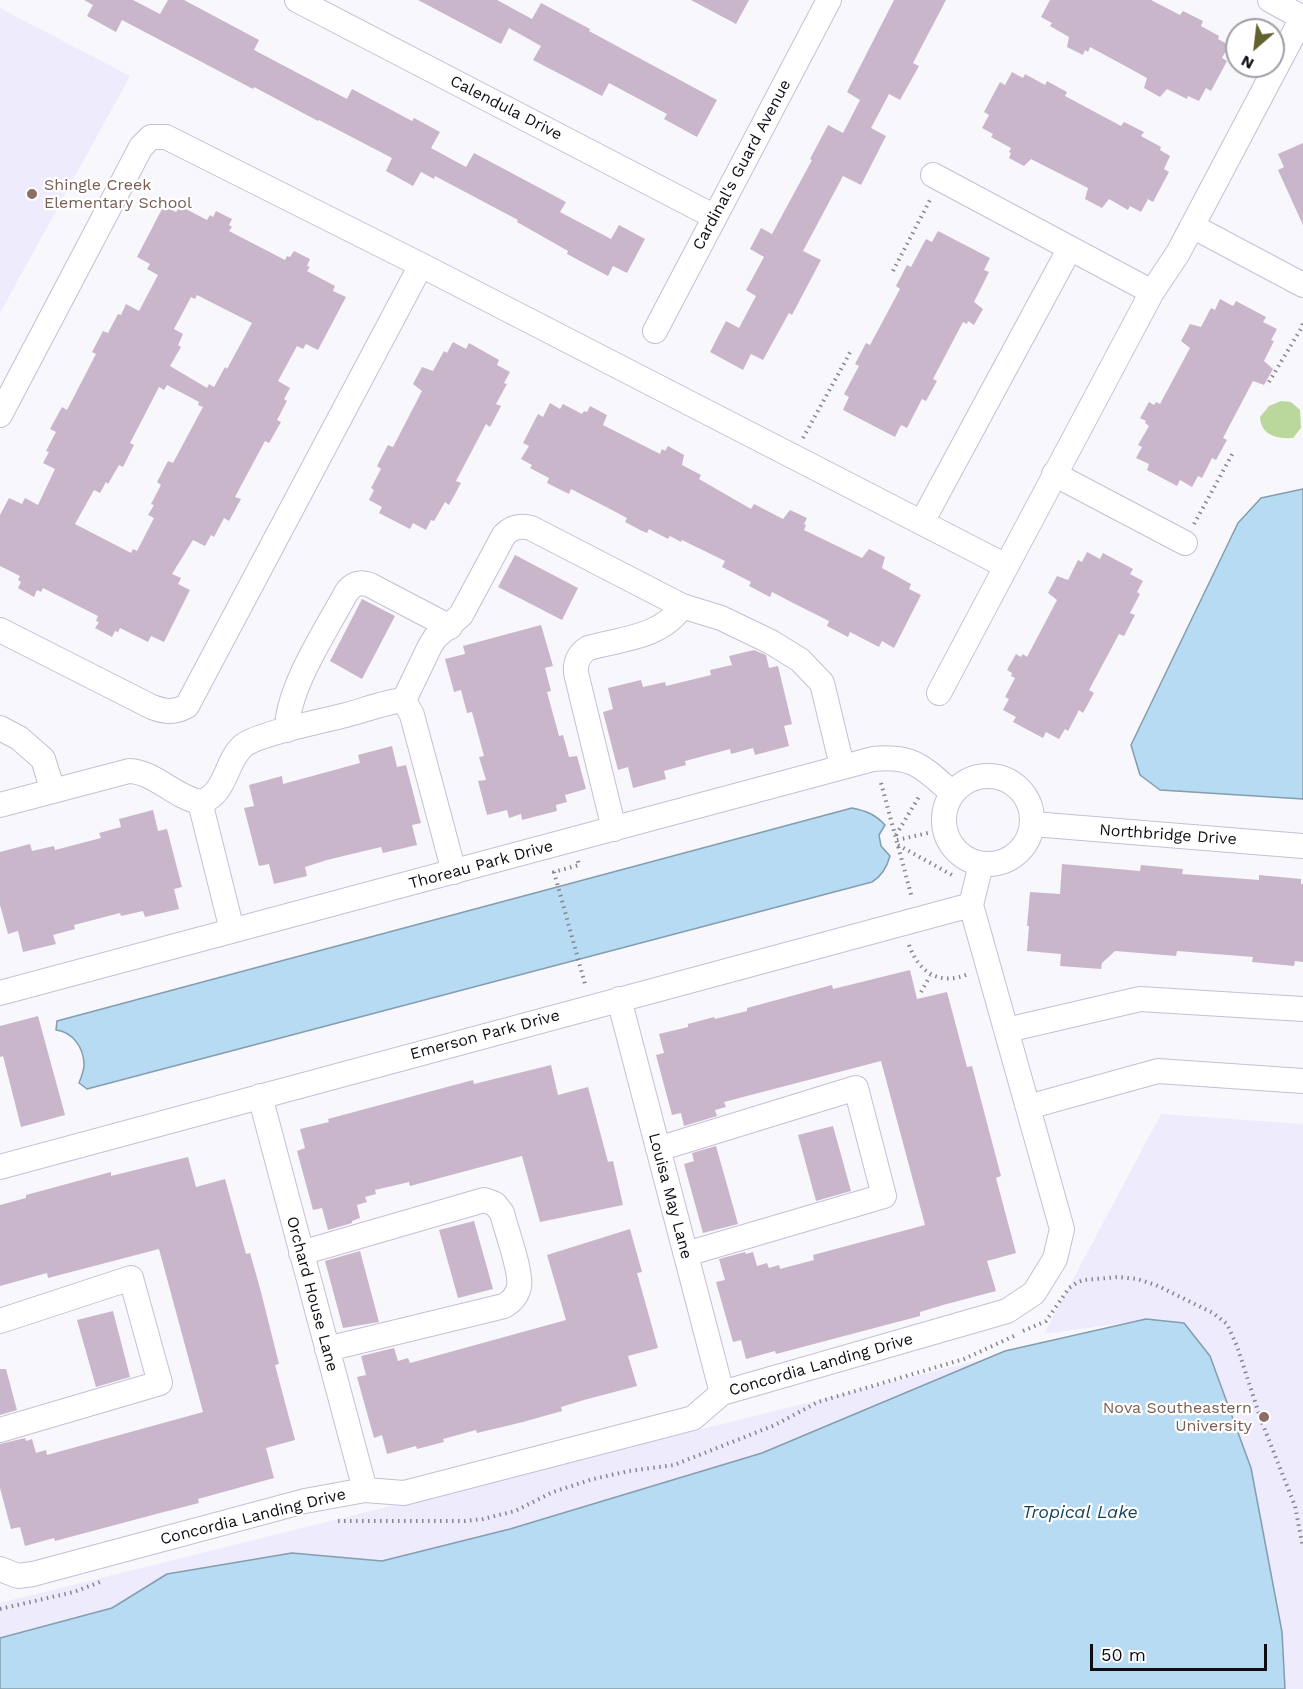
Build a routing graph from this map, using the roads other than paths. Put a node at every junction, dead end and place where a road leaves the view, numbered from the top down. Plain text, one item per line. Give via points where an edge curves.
1 (297, 0) edge
2 (829, 0) edge
3 (1270, 0) edge
4 (1303, 18) edge
5 (937, 177) road end
6 (715, 217) junction
7 (1192, 225) junction
8 (1070, 248) junction
9 (421, 265) junction
10 (1303, 285) edge
11 (1152, 292) junction
12 (655, 331) dead end
13 (0, 416) edge
14 (1054, 474) junction
15 (922, 522) junction
16 (1185, 543) road end
17 (1006, 566) junction
18 (682, 606) junction
19 (450, 627) junction
20 (0, 630) edge
21 (939, 693) dead end
22 (404, 700) junction
23 (0, 728) edge
24 (287, 730) junction
25 (842, 766) junction
26 (53, 791) junction
27 (952, 793) junction
28 (200, 801) junction
29 (0, 805) edge
30 (1033, 824) junction
31 (614, 829) junction
32 (1303, 846) edge
33 (981, 864) junction
34 (454, 872) junction
35 (971, 905) junction
36 (232, 930) junction
37 (2, 986) edge
38 (619, 999) junction
39 (1303, 1009) edge
40 (1006, 1030) junction
41 (1303, 1081) edge
42 (260, 1096) junction
43 (1028, 1107) junction
44 (658, 1149) junction
45 (0, 1167) edge
46 (302, 1253) junction
47 (686, 1254) junction
48 (0, 1321) edge
49 (327, 1349) junction
50 (722, 1393) junction
51 (0, 1430) edge
52 (365, 1490) junction
53 (0, 1569) edge

1 - 6 street, Calendula Drive
2 - 6 street, Cardinal's Guard Avenue
3 - 4 street
4 - 7 street
5 - 8 street
6 - 12 street, Cardinal's Guard Avenue
7 - 10 street
7 - 11 street
8 - 11 street
8 - 15 street
9 - 13 street via 173,139 151,137 141,147
9 - 15 street
9 - 20 street via 187,706 171,712 152,707
11 - 14 street
14 - 16 street
14 - 17 street
15 - 17 street
17 - 21 street
18 - 19 street via 531,528 517,527 504,535 466,608
18 - 25 street via 721,618 771,642 813,671 822,682
18 - 31 street via 660,628 588,648 577,661 576,673
19 - 22 street via 435,638
19 - 24 street via 370,585 353,585 296,688
22 - 24 street
22 - 34 street via 412,715
23 - 26 street via 43,759
24 - 28 street via 242,747 218,790
25 - 27 street, Thoreau Park Drive via 882,758 907,760 915,762
25 - 31 street, Thoreau Park Drive
26 - 28 street via 136,771 184,797
26 - 29 street
27 - 30 street via 979,777 1010,781 1028,800
27 - 33 street via 946,805 945,830 958,852
28 - 36 street
30 - 32 street, Northbridge Drive
30 - 33 street via 1024,847 1015,855 1005,861
31 - 34 street, Thoreau Park Drive
33 - 35 street, Concordia Landing Drive
34 - 36 street, Thoreau Park Drive
35 - 38 street, Emerson Park Drive
35 - 40 street, Concordia Landing Drive
36 - 37 street, Thoreau Park Drive
38 - 42 street, Emerson Park Drive
38 - 44 street, Louisa May Lane
39 - 40 street via 1140,999
40 - 43 street, Concordia Landing Drive
41 - 43 street via 1158,1071
42 - 45 street, Emerson Park Drive
42 - 46 street, Orchard House Lane
43 - 50 street, Concordia Landing Drive via 1062,1228 1055,1259 1034,1293 1007,1311
44 - 47 street, Louisa May Lane
44 - 47 street via 856,1088 884,1196
46 - 49 street, Orchard House Lane
46 - 49 street via 484,1200 495,1204 502,1213 519,1278 518,1292 504,1306
47 - 50 street, Louisa May Lane
48 - 51 street via 131,1278 160,1383
49 - 52 street, Orchard House Lane
50 - 52 street, Concordia Landing Drive via 693,1418 404,1493
52 - 53 street, Concordia Landing Drive via 305,1501 33,1574 18,1576

